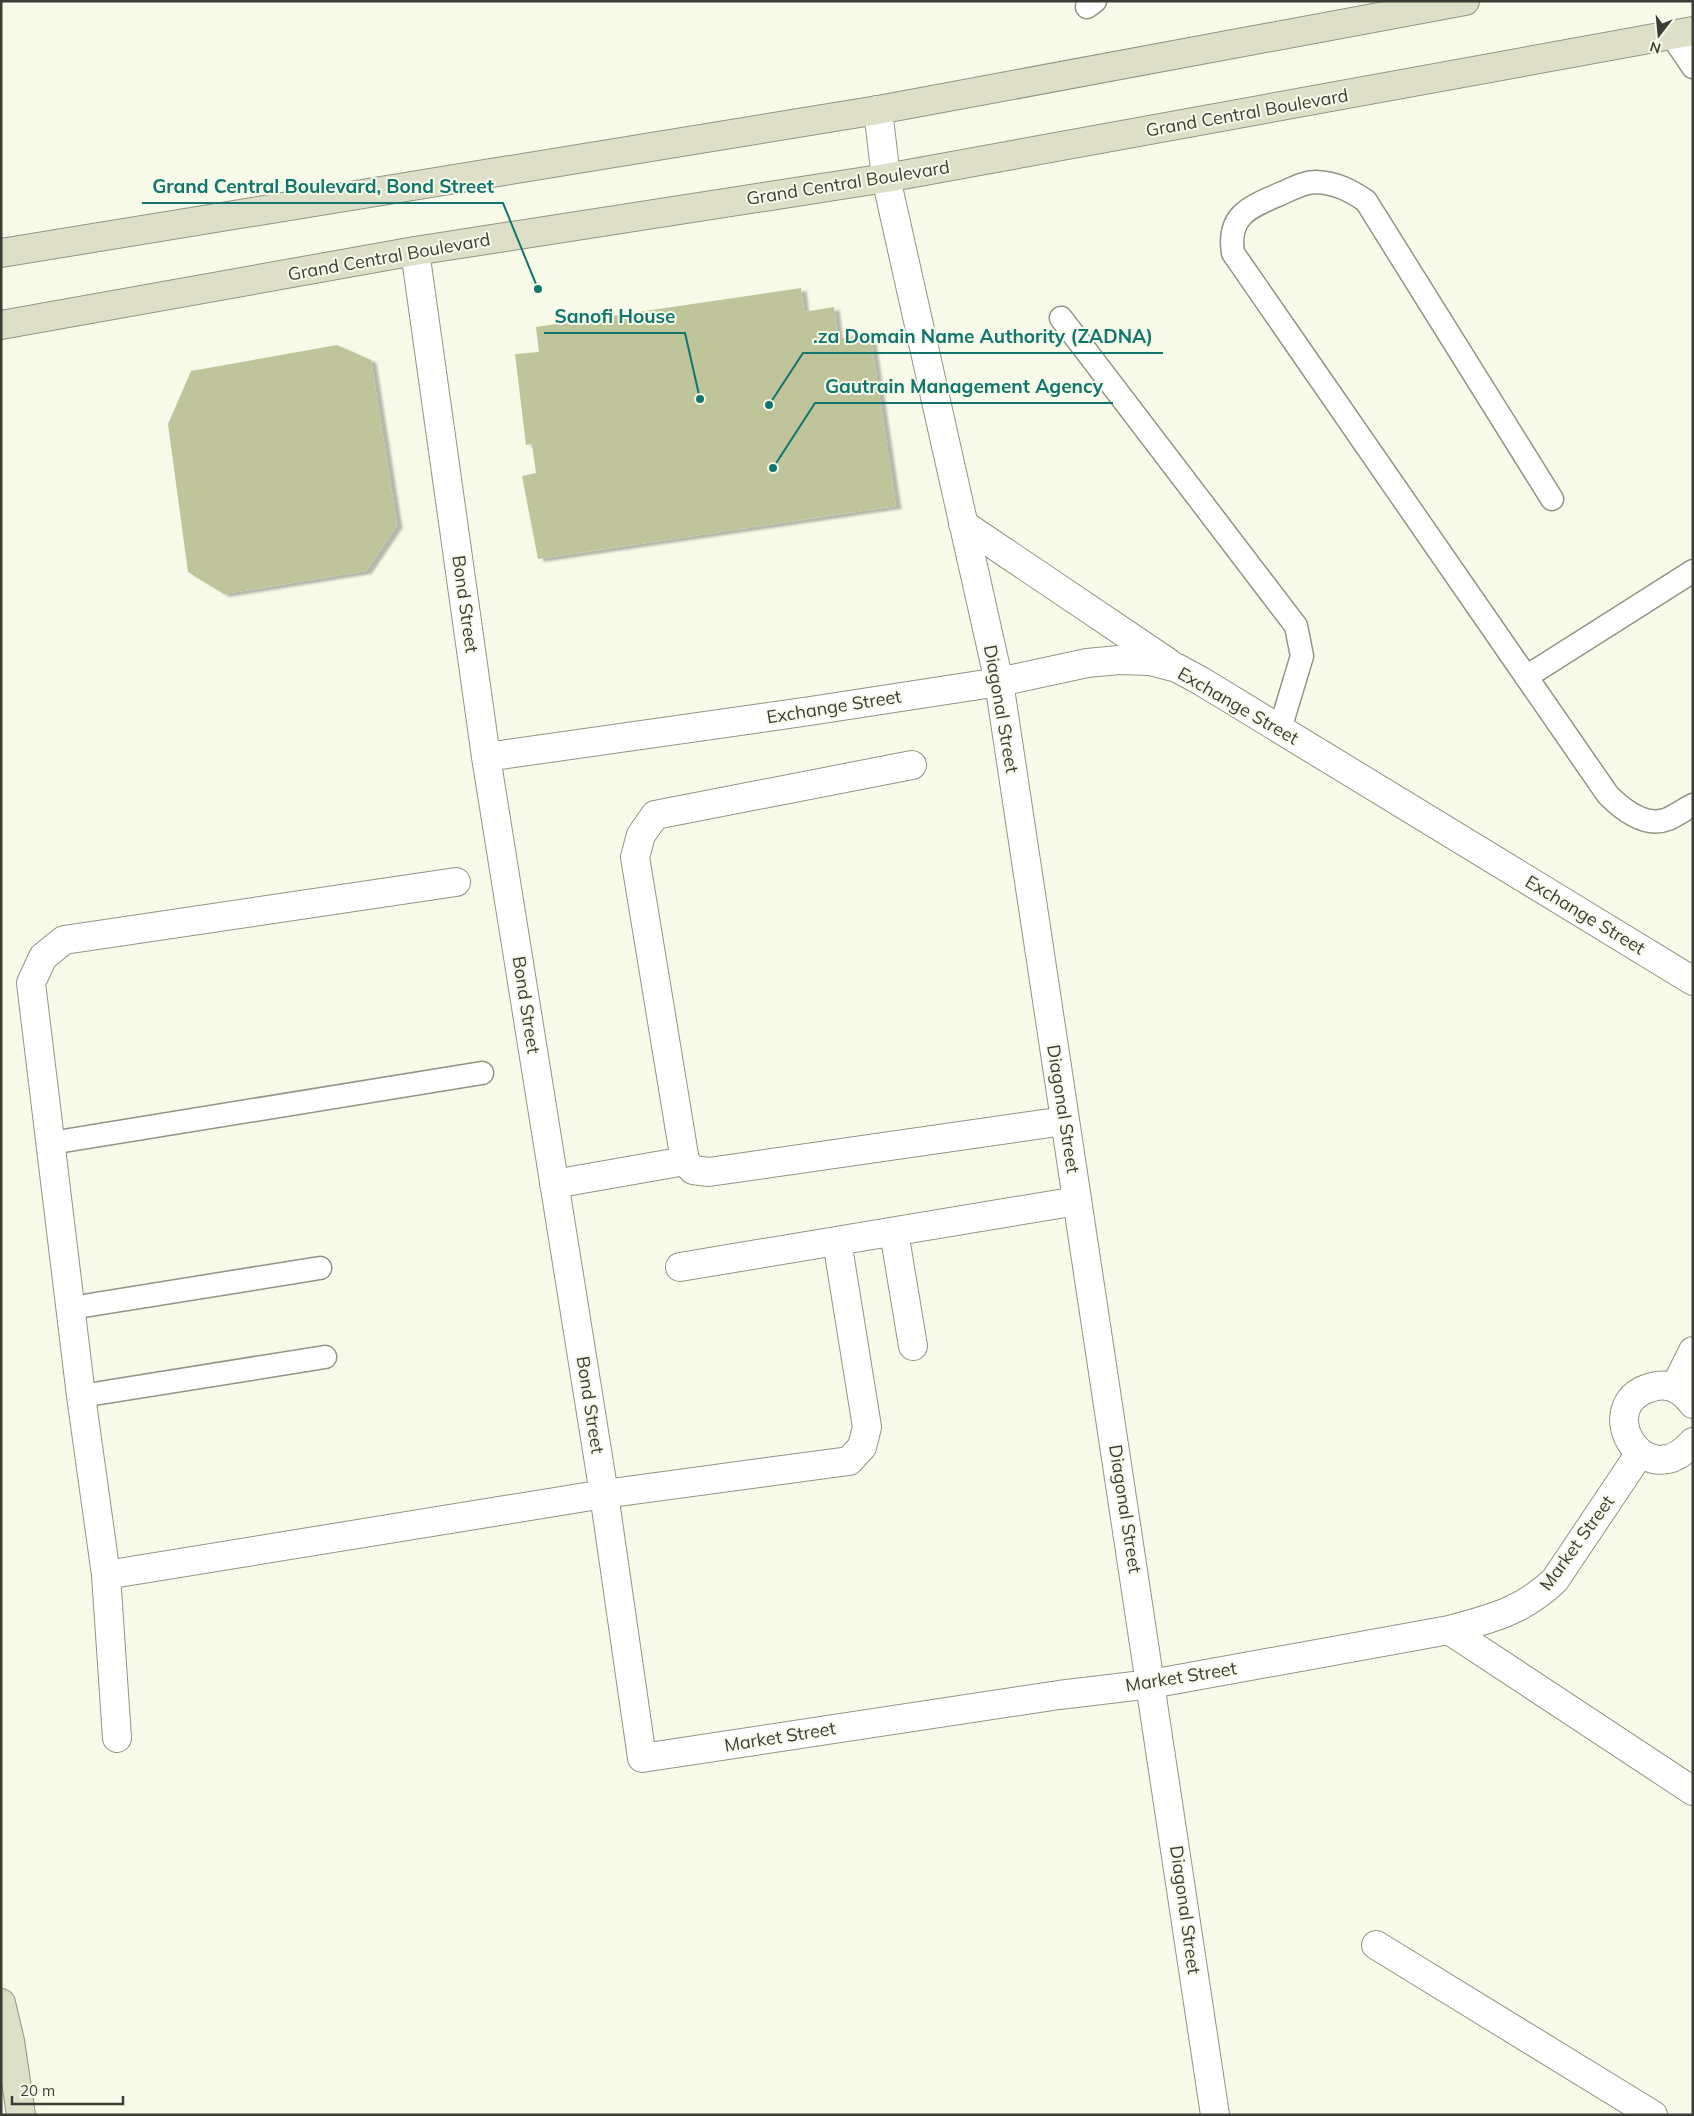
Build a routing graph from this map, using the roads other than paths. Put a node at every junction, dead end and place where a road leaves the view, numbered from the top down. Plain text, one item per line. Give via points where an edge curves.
1 (1465, 1) edge
2 (1682, 34) edge
3 (1693, 67) edge
4 (878, 110) junction
5 (886, 178) junction
6 (415, 251) junction
7 (3, 252) edge
8 (1061, 318) dead end
9 (1, 325) edge
10 (1552, 499) dead end
11 (963, 524) junction
12 (1693, 571) edge
13 (1177, 668) junction
14 (1526, 677) junction
15 (999, 682) junction
16 (1280, 729) junction
17 (486, 757) junction
18 (912, 765) dead end
19 (1693, 805) edge
20 (456, 882) dead end
21 (1693, 981) edge
22 (482, 1073) dead end
23 (1064, 1120) junction
24 (51, 1143) junction
25 (685, 1161) junction
26 (554, 1184) junction
27 (1078, 1201) junction
28 (894, 1232) junction
29 (837, 1241) junction
30 (680, 1267) dead end
31 (320, 1268) dead end
32 (71, 1308) junction
33 (912, 1346) dead end
34 (1693, 1351) edge
35 (325, 1357) dead end
36 (81, 1396) junction
37 (1684, 1396) edge
38 (1693, 1442) edge
39 (1640, 1454) junction
40 (604, 1494) junction
41 (106, 1574) junction
42 (1449, 1630) junction
43 (1151, 1684) junction
44 (117, 1738) dead end
45 (642, 1758) joint
46 (1693, 1791) edge
47 (1376, 1945) dead end
48 (1, 2003) edge
49 (21, 2115) edge
50 (1215, 2115) edge
51 (1653, 2115) edge

1 - 4 street
2 - 3 lane
2 - 5 street, Grand Central Boulevard
4 - 5 street, Diagonal Street
4 - 7 street
5 - 6 street, Grand Central Boulevard
5 - 11 street, Diagonal Street
6 - 9 street, Grand Central Boulevard
6 - 17 street, Bond Street
8 - 16 lane via 1296,626 1302,656
10 - 14 lane via 1366,200 1338,186 1305,183 1250,208 1238,218 1231,238 1234,253
11 - 13 street
11 - 15 street, Diagonal Street
12 - 14 lane
13 - 15 street, Exchange Street via 1150,662 1095,662
13 - 16 street, Exchange Street
14 - 19 lane via 1608,795 1621,808 1654,821 1667,820
15 - 17 street, Exchange Street
15 - 23 street, Diagonal Street
16 - 21 street, Exchange Street
17 - 26 street, Bond Street
18 - 25 street via 655,815 641,835 635,857
20 - 24 street via 64,940 43,957 31,983
22 - 24 lane
23 - 25 street via 709,1172 694,1170
23 - 27 street, Diagonal Street
24 - 32 street
25 - 26 street
26 - 40 street, Bond Street
27 - 28 street
27 - 43 street, Diagonal Street
28 - 29 street
28 - 33 street
29 - 30 street
29 - 40 street via 867,1428 862,1447 856,1454 849,1461
31 - 32 lane
32 - 36 street
34 - 37 street
35 - 36 lane
36 - 41 street
37 - 39 street via 1661,1385 1636,1394 1628,1405 1624,1431
38 - 39 street via 1684,1452 1670,1459 1654,1460
39 - 42 street, Market Street via 1555,1580 1538,1596 1486,1621
40 - 41 street
40 - 45 street, Bond Street
41 - 44 street
42 - 43 street, Market Street
42 - 46 street
43 - 45 street, Market Street
43 - 50 street, Diagonal Street
47 - 51 street
48 - 49 street

